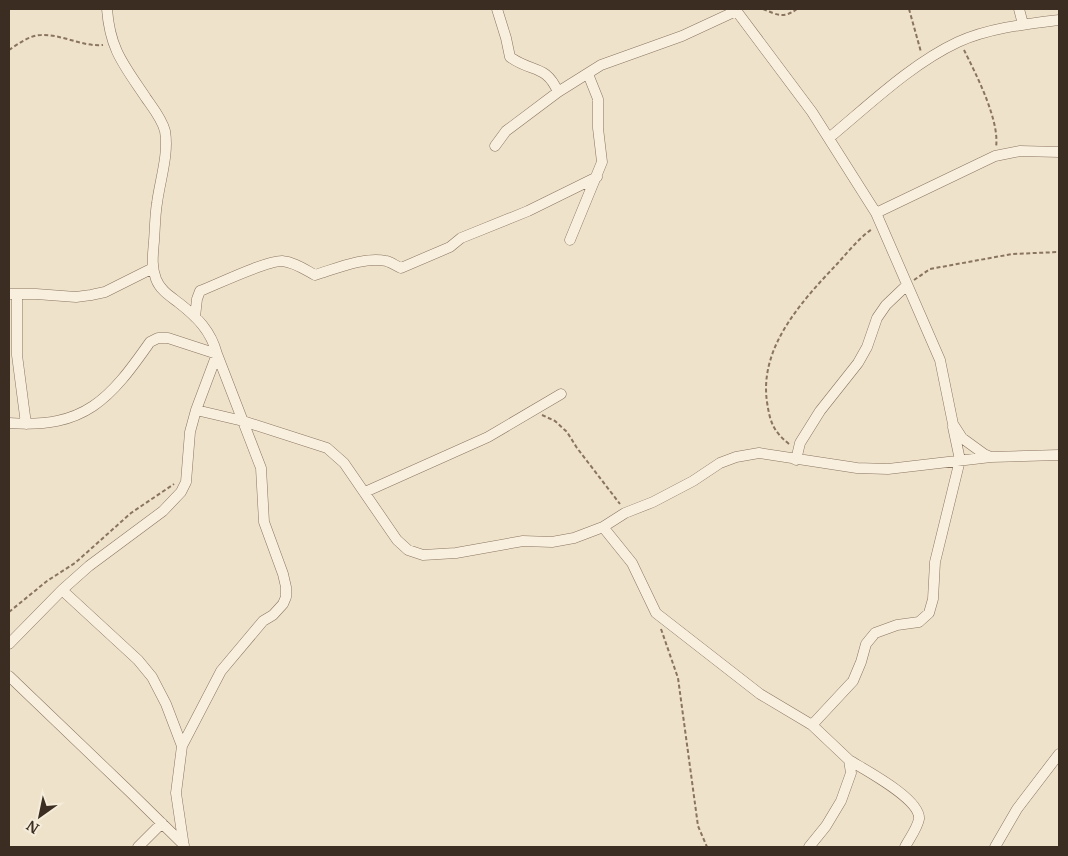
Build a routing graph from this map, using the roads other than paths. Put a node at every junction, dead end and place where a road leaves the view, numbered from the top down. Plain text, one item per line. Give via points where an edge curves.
1 (107, 9) edge
2 (497, 9) edge
3 (1019, 9) edge
4 (735, 10) edge
5 (1059, 20) edge
6 (1023, 24) junction
7 (588, 74) junction
8 (558, 92) junction
9 (829, 138) junction
10 (495, 146) dead end
11 (1059, 152) edge
12 (597, 178) junction
13 (878, 218) junction
14 (570, 240) dead end
15 (153, 268) junction
16 (907, 285) junction
17 (13, 294) edge
18 (195, 317) junction
19 (218, 354) junction
20 (561, 394) dead end
21 (196, 410) junction
22 (243, 421) junction
23 (9, 423) edge
24 (26, 424) junction
25 (953, 424) junction
26 (797, 455) junction
27 (1059, 455) edge
28 (991, 456) junction
29 (960, 460) junction
30 (364, 492) junction
31 (604, 527) junction
32 (62, 590) junction
33 (9, 644) edge
34 (9, 676) edge
35 (812, 726) junction
36 (182, 746) junction
37 (1059, 754) edge
38 (849, 760) junction
39 (162, 823) junction
40 (184, 846) edge
41 (138, 847) edge
42 (809, 847) edge
43 (905, 847) edge
44 (995, 847) edge

1 - 15 street via 116,54 156,112 165,132 156,205
2 - 8 street via 510,57 548,75
3 - 6 street
4 - 7 street via 682,36 601,65
4 - 9 street
5 - 6 street
6 - 9 street via 960,42 924,61
7 - 8 street
7 - 12 street via 598,99 602,162
8 - 10 street via 506,131
9 - 13 street
11 - 13 street via 1020,151 995,156
12 - 14 street
12 - 18 street via 401,268 387,261 374,260 315,275 292,263 280,261 265,265 200,291
13 - 16 street
15 - 17 street via 106,292 91,295
15 - 18 street via 160,286
16 - 25 street via 940,360
16 - 26 street via 877,318 858,363 820,411 800,443
17 - 24 street
18 - 19 street via 211,335
19 - 21 street
19 - 22 street
19 - 24 street via 168,338 158,338 150,342 117,386 91,408 61,420
20 - 30 street via 488,437
21 - 22 street
21 - 32 street via 181,492 173,502
22 - 30 street via 326,448 344,463
22 - 36 street via 261,468 264,522 283,574 286,597 221,671
23 - 24 street
25 - 28 street via 962,438
25 - 29 street
26 - 29 street via 856,468 888,469
26 - 31 street via 759,453 736,457 653,502 625,513
27 - 28 street
28 - 29 street
29 - 35 street via 934,562 933,599 929,613 919,622 897,624 875,633 866,644 853,681
30 - 31 street via 398,540 408,550 423,555 456,553 523,541 552,542
31 - 35 street via 632,563 656,613 760,694
32 - 33 street
32 - 36 street via 152,677
34 - 39 street
35 - 38 street
36 - 40 street via 176,793
37 - 44 street via 1017,809
38 - 42 street via 851,774 841,801
38 - 43 street via 913,803 918,819
39 - 40 street
39 - 41 street

